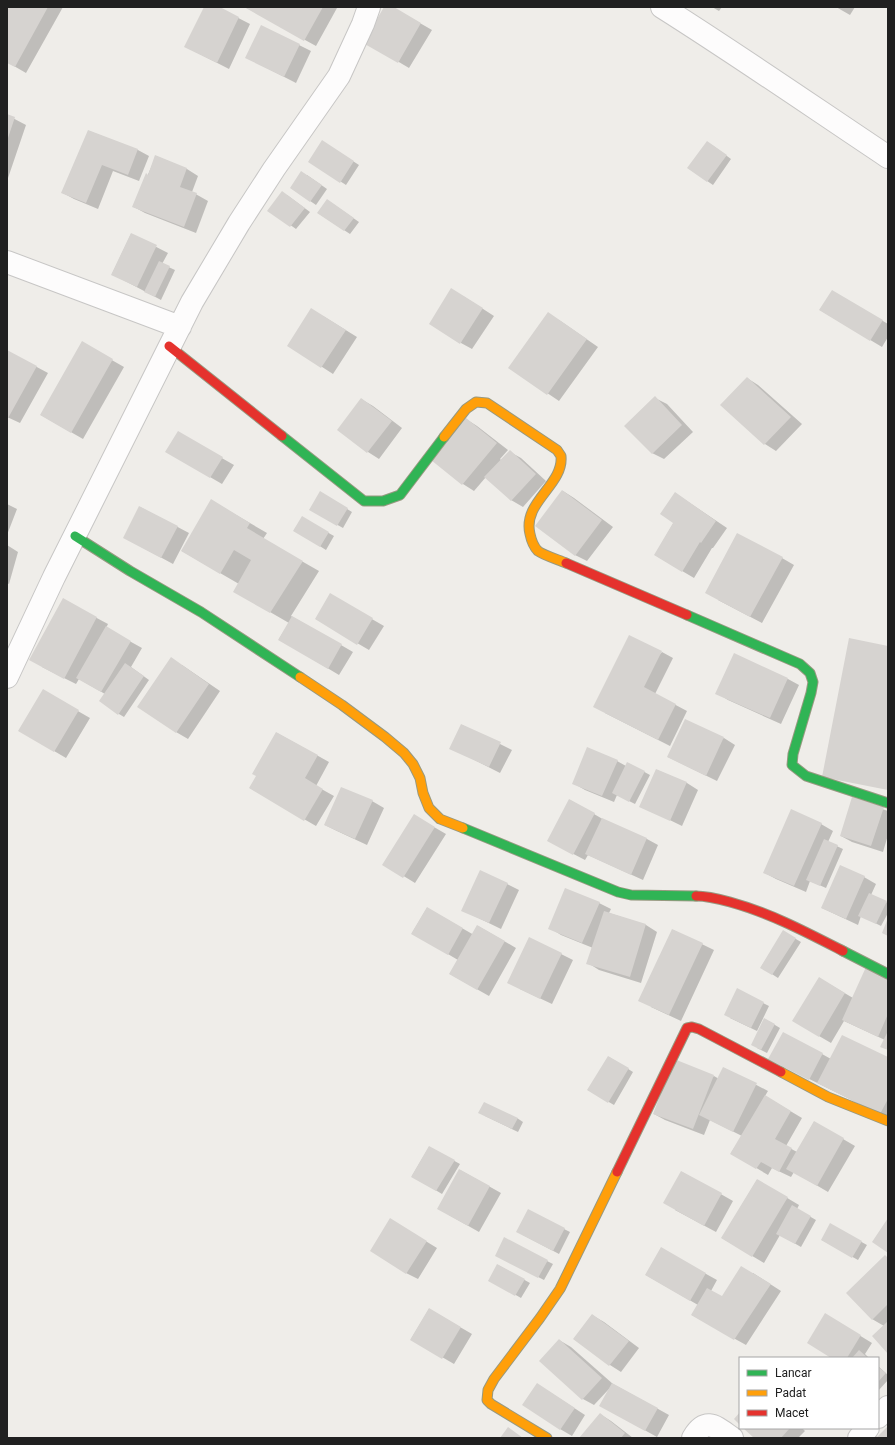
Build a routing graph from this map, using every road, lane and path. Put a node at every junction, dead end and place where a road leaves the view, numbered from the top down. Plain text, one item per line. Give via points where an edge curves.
1 (369, 7) edge
2 (662, 7) edge
3 (888, 157) edge
4 (7, 262) edge
5 (180, 327) junction
6 (169, 346) junction
7 (75, 536) junction
8 (7, 677) edge
9 (888, 803) edge
10 (888, 974) edge
11 (888, 1121) edge
12 (888, 1407) edge
13 (879, 1416) edge
14 (867, 1429) edge
15 (547, 1438) edge
16 (693, 1438) edge
17 (732, 1438) edge
18 (859, 1438) edge

1 - 5 street via 340,76 288,148 239,223
2 - 3 street
4 - 5 street
5 - 6 street
6 - 7 street
6 - 9 street via 364,501 382,502 400,495 466,409 476,402 487,402 556,449 561,457 561,465 556,475 530,514 528,530 531,542 538,551 800,664 810,673 812,682 792,764 806,776
7 - 8 street
7 - 10 street via 201,612 342,705 385,737 413,764 429,808 440,819 618,892 631,895 706,896 751,908 786,922
11 - 15 street via 828,1097 699,1029 687,1028 560,1289 490,1384 487,1400 491,1404
12 - 13 street
14 - 18 street
16 - 17 street via 704,1425 710,1425

